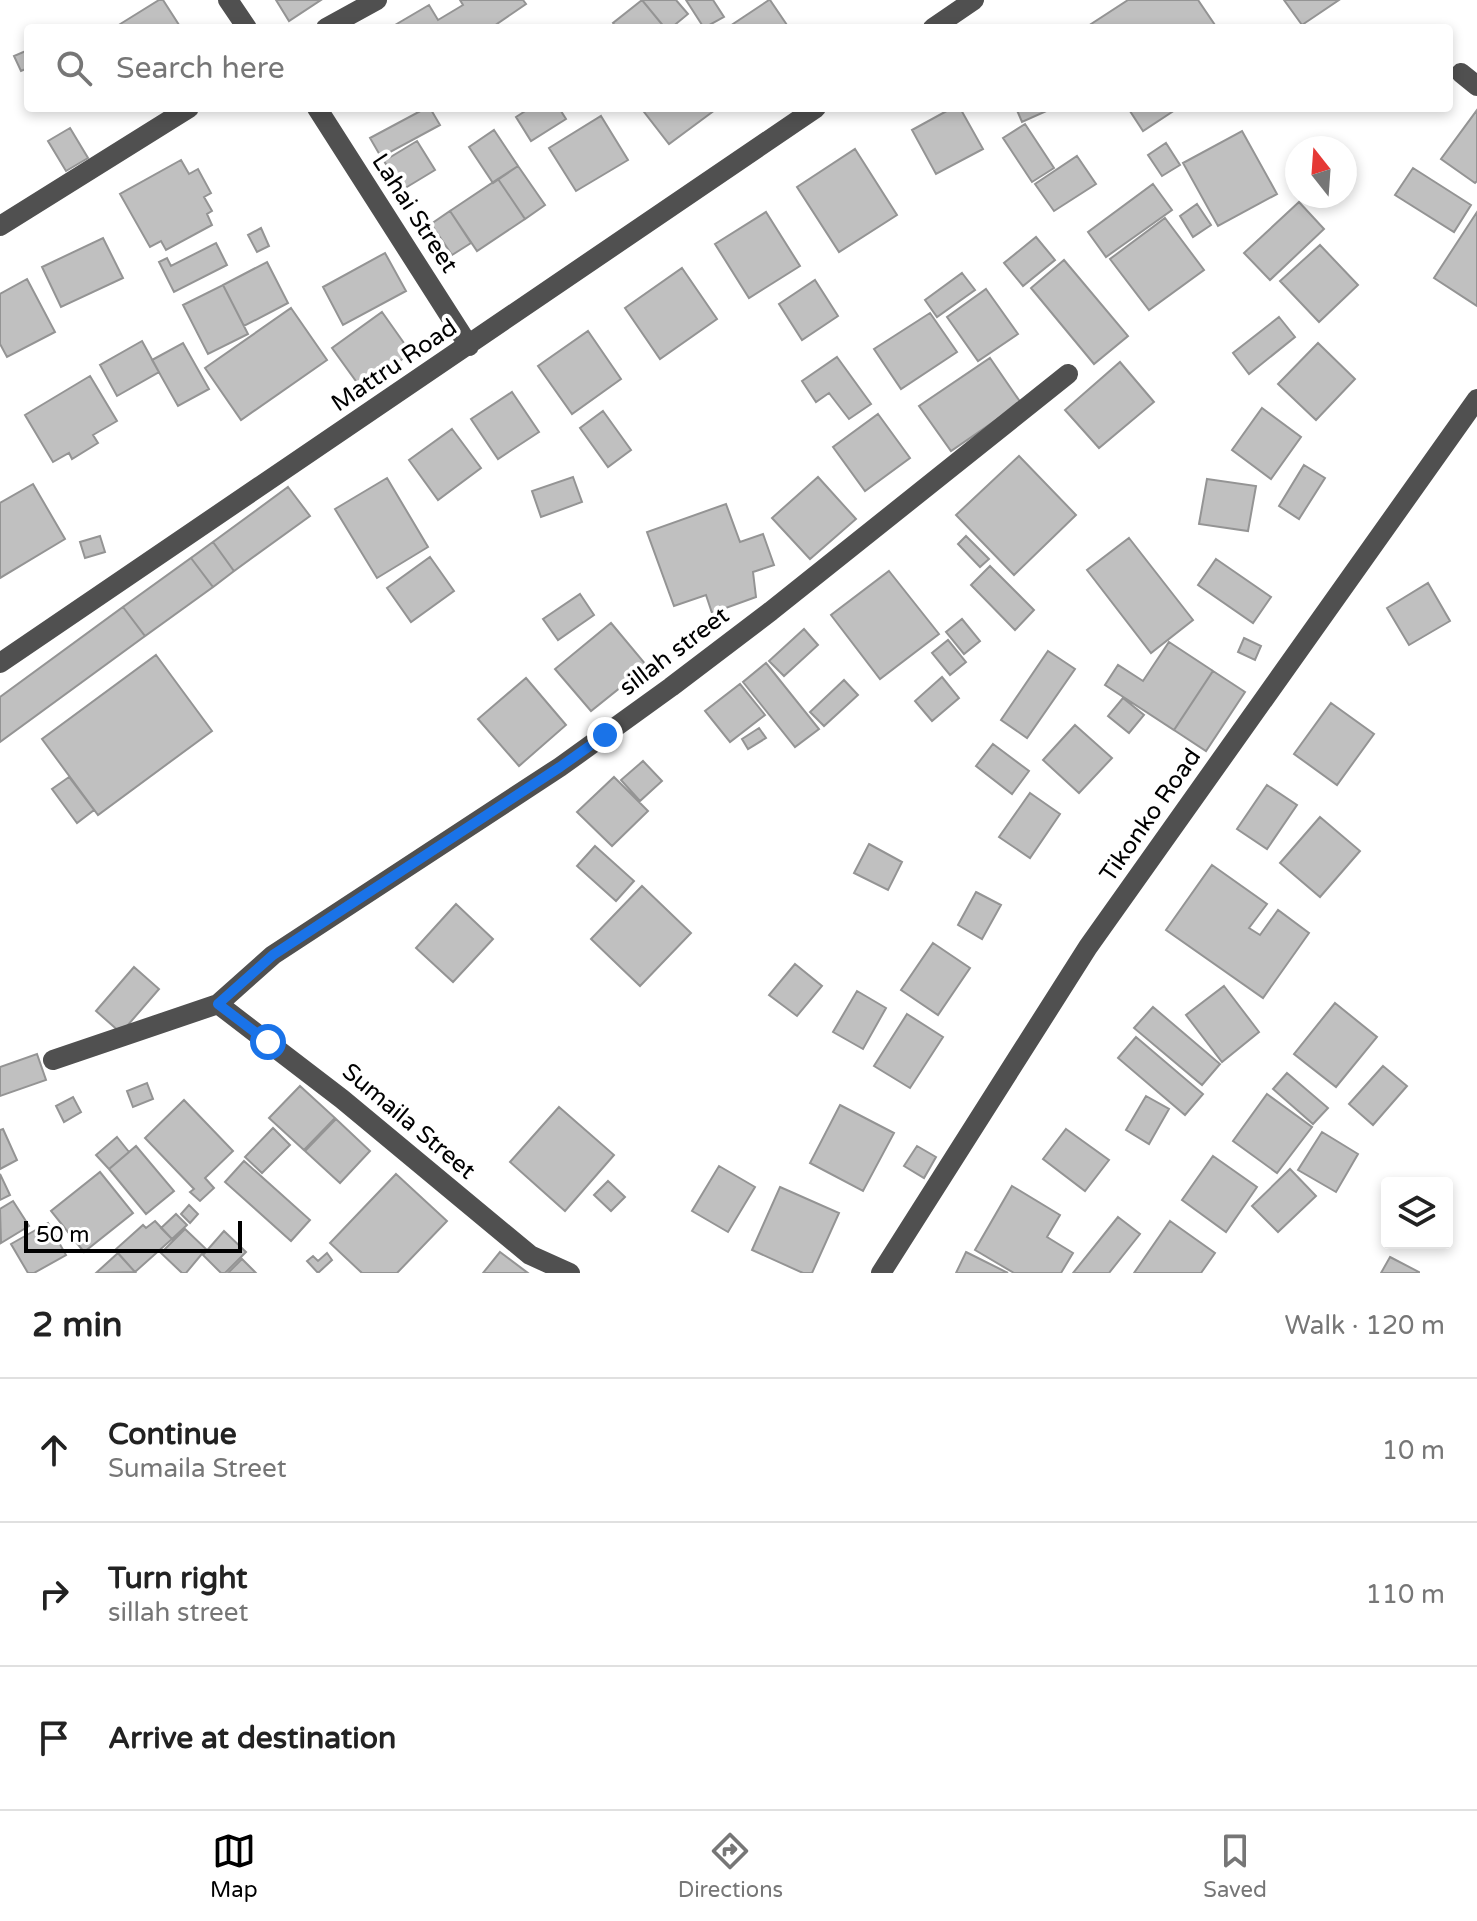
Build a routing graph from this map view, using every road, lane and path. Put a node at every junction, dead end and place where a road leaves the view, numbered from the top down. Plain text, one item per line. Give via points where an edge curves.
1 (228, 0) edge
2 (377, 0) edge
3 (974, 0) edge
4 (244, 24) edge
5 (333, 24) edge
6 (939, 24) edge
7 (183, 112) edge
8 (320, 112) edge
9 (810, 112) edge
10 (0, 226) edge
11 (469, 346) junction
12 (1068, 374) dead end
13 (1477, 399) edge
14 (0, 663) edge
15 (218, 1004) junction
16 (53, 1060) dead end
17 (570, 1273) edge
18 (881, 1273) edge

1 - 4 street
2 - 5 street
3 - 6 street
7 - 10 street
8 - 11 street, Lahai Street
9 - 11 street, Mattru Road
11 - 14 street, Mattru Road
12 - 15 street, sillah street via 671,687 560,767 273,955
13 - 18 street, Tikonko Road via 1088,947
15 - 16 street
15 - 17 street, Sumaila Street via 530,1255

